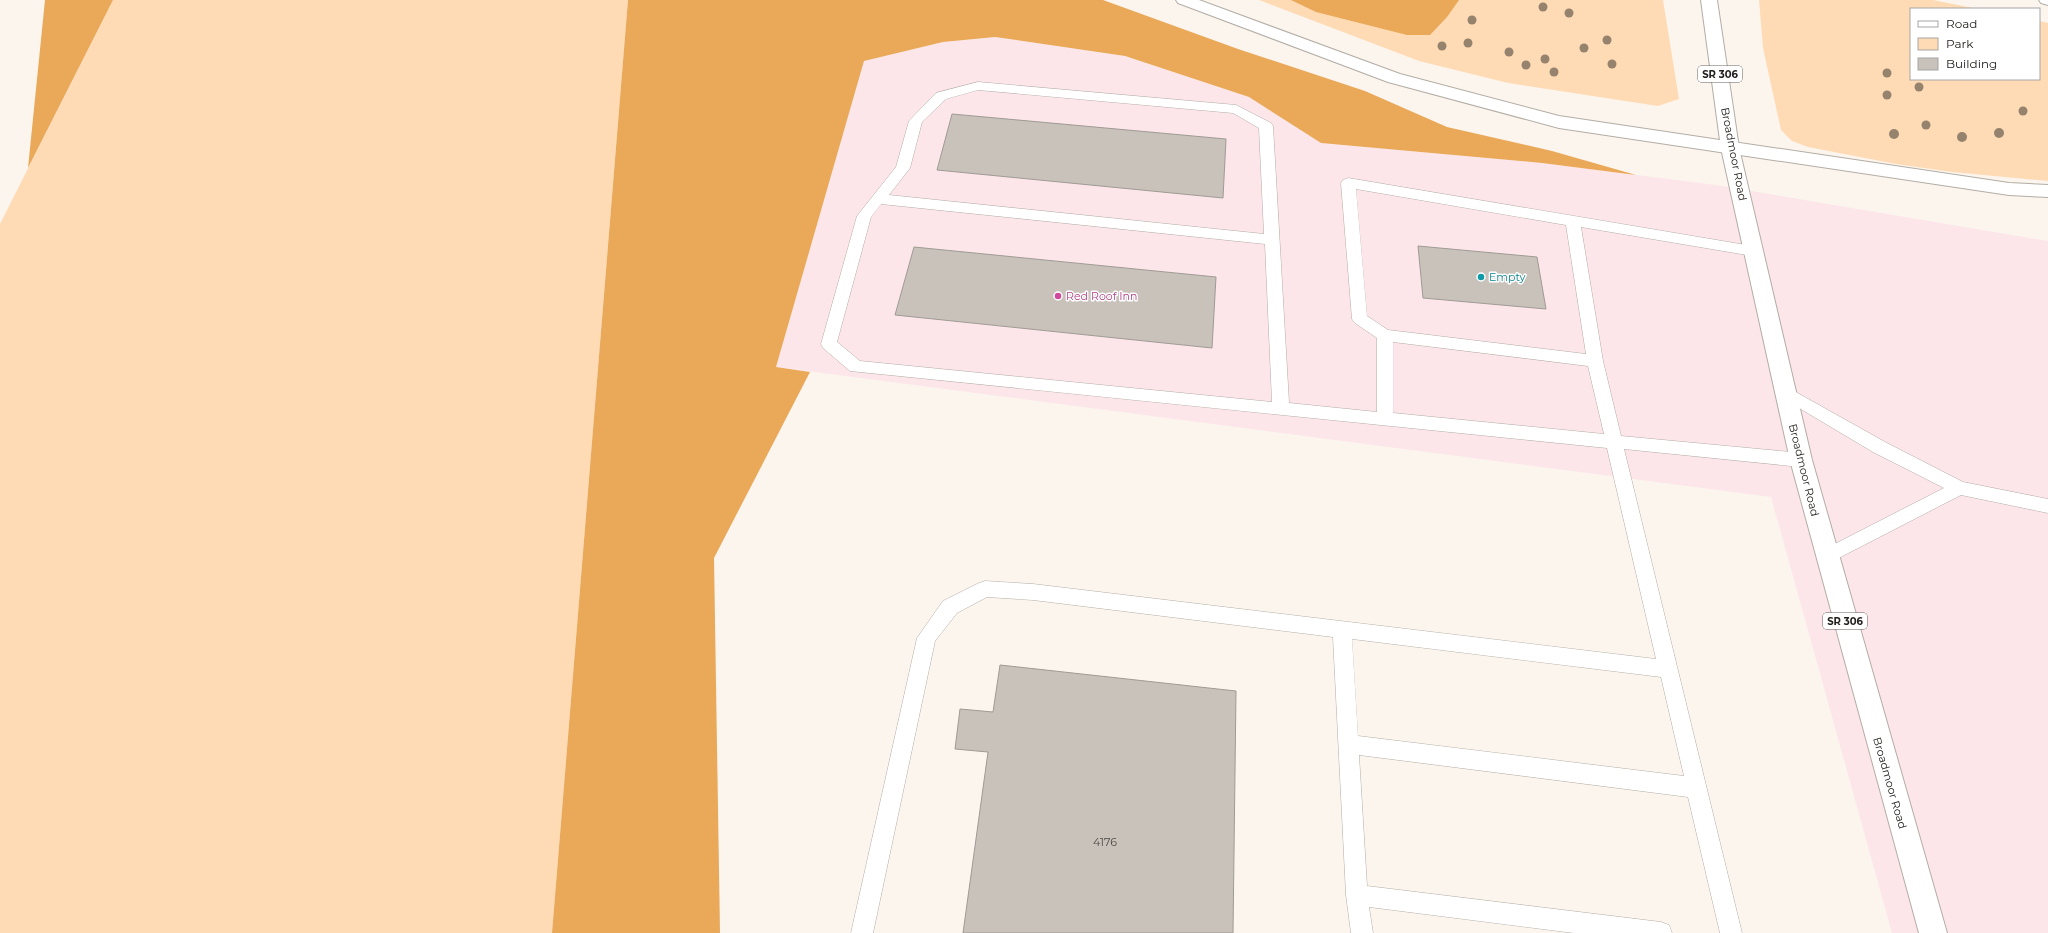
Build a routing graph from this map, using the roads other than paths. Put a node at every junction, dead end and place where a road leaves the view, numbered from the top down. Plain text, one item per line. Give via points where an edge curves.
1 (1184, 0) edge
2 (1709, 0) edge
3 (1730, 148) junction
4 (2048, 192) edge
5 (878, 199) junction
6 (1573, 221) junction
7 (1272, 240) junction
8 (1753, 251) junction
9 (1385, 336) junction
10 (1595, 361) junction
11 (1785, 392) junction
12 (1281, 409) junction
13 (1385, 419) junction
14 (1614, 441) junction
15 (1801, 460) junction
16 (1960, 488) junction
17 (2048, 506) edge
18 (1827, 556) junction
19 (1342, 629) junction
20 (1668, 669) junction
21 (1349, 744) junction
22 (1697, 788) junction
23 (1357, 895) junction
24 (862, 933) edge
25 (1362, 933) edge
26 (1661, 933) edge
27 (1731, 933) edge
28 (1934, 933) edge

1 - 3 main road via 1394,78 1559,122
2 - 3 main road, Broadmoor Road / SR 306
3 - 4 main road via 2009,189
3 - 8 main road, Broadmoor Road / SR 306
5 - 7 lane
5 - 7 lane via 902,168 916,121 941,96 978,86 1236,109 1266,126
5 - 12 lane via 864,216 829,344 856,367
6 - 8 lane
6 - 9 lane via 1348,183 1360,319
6 - 10 lane
7 - 12 lane
8 - 11 main road, Broadmoor Road / SR 306
9 - 10 lane
9 - 13 lane
10 - 14 lane
11 - 15 main road, Broadmoor Road / SR 306
11 - 16 lane via 1879,447
12 - 13 lane
13 - 14 lane
14 - 15 lane
14 - 20 lane
15 - 18 main road, Broadmoor Road / SR 306
16 - 17 lane
16 - 18 lane
18 - 28 main road, Broadmoor Road / SR 306
19 - 20 lane
19 - 21 lane
19 - 24 lane via 1026,591 985,589 950,607 926,638
20 - 22 lane
21 - 22 lane
21 - 23 lane
22 - 27 lane
23 - 25 lane
23 - 26 lane

